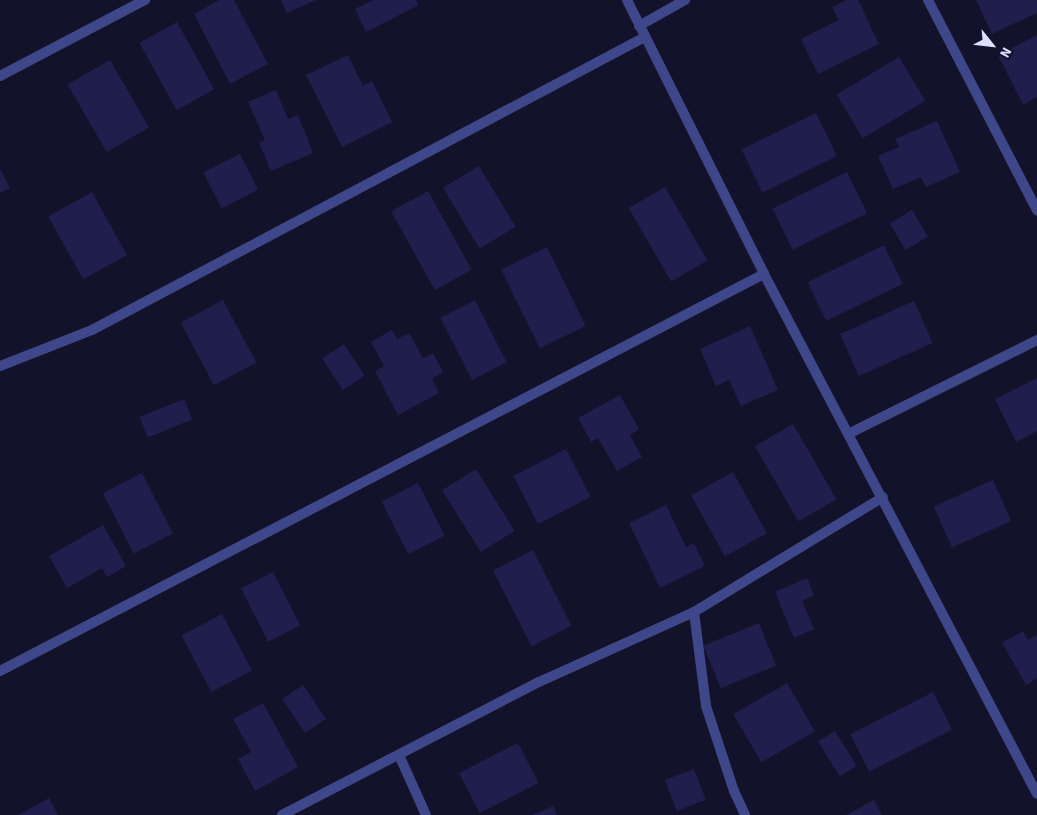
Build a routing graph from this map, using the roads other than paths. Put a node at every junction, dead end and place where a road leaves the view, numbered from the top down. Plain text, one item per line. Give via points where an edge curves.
1 (145, 0) edge
2 (627, 0) edge
3 (685, 0) edge
4 (928, 0) edge
5 (639, 26) junction
6 (645, 37) junction
7 (0, 76) edge
8 (1037, 210) edge
9 (764, 274) junction
10 (1037, 340) edge
11 (0, 366) edge
12 (850, 433) junction
13 (883, 497) junction
14 (694, 612) junction
15 (0, 671) edge
16 (399, 755) junction
17 (1037, 794) edge
18 (282, 815) edge
19 (426, 815) edge
20 (745, 815) edge

1 - 7 street
2 - 5 street
3 - 5 street
4 - 8 street
5 - 6 street
6 - 9 street
6 - 11 street via 92,330 34,356
9 - 12 street
9 - 15 street
10 - 12 street
12 - 13 street
13 - 14 street
13 - 17 street
14 - 16 street via 540,682
14 - 20 street via 706,706 734,792
16 - 18 street
16 - 19 street

